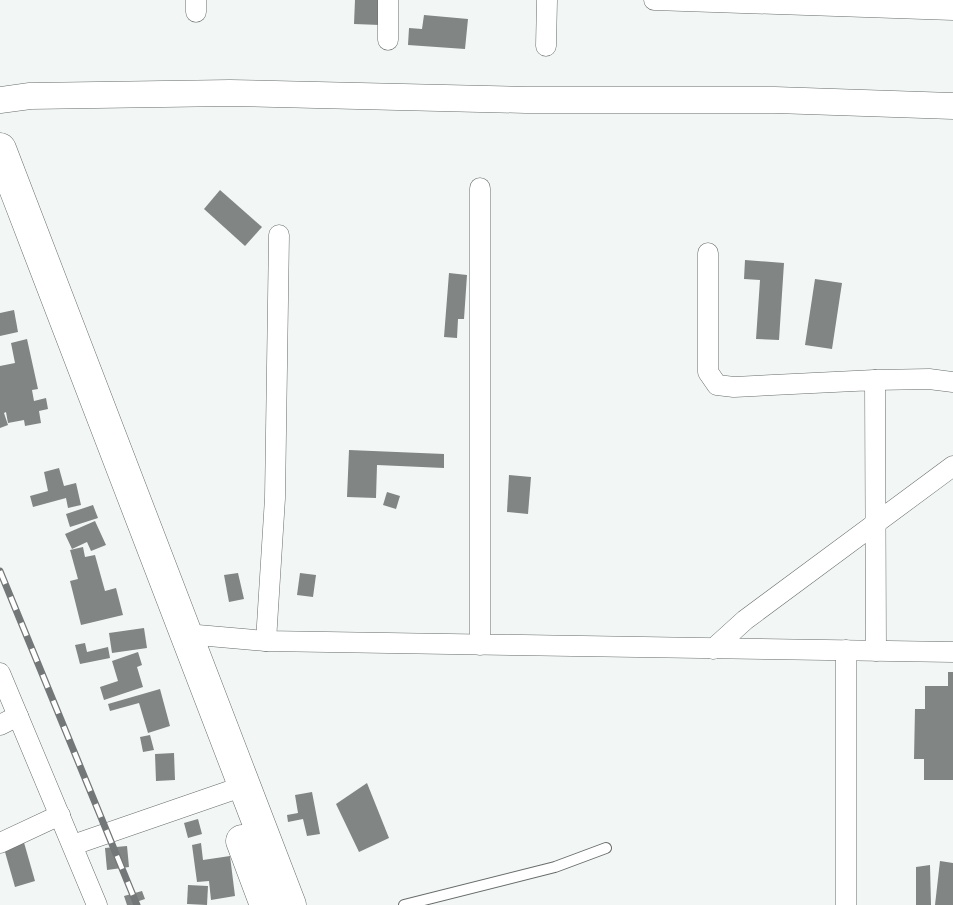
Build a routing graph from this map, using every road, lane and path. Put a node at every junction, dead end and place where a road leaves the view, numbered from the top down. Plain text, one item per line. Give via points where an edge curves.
1 (388, 0) edge
2 (547, 0) edge
3 (654, 0) edge
4 (798, 2) edge
5 (953, 10) edge
6 (388, 40) dead end
7 (546, 46) dead end
8 (0, 100) edge
9 (953, 106) edge
10 (0, 149) edge
11 (480, 188) dead end
12 (0, 208) edge
13 (279, 235) dead end
14 (708, 253) dead end
15 (875, 380) junction
16 (953, 381) edge
17 (953, 466) edge
18 (875, 524) junction
19 (186, 634) junction
20 (266, 641) junction
21 (480, 645) junction
22 (713, 649) junction
23 (846, 650) junction
24 (876, 651) junction
25 (953, 652) edge
26 (0, 673) edge
27 (18, 716) junction
28 (0, 726) edge
29 (234, 790) junction
30 (60, 815) junction
31 (0, 843) edge
32 (73, 845) junction
33 (606, 848) dead end
34 (97, 905) edge
35 (266, 905) edge
36 (290, 905) edge
37 (404, 905) edge
38 (846, 905) edge

1 - 6 street
2 - 7 street
3 - 4 street
4 - 5 street
8 - 9 street via 30,96 230,93
10 - 19 main road
11 - 21 street
12 - 29 main road
13 - 20 street via 274,498
14 - 15 street via 708,372 717,385
15 - 16 street
15 - 18 street
17 - 18 street
18 - 22 street via 745,620
18 - 24 street
19 - 20 street
19 - 29 main road
20 - 21 street
21 - 22 street
22 - 23 street
23 - 24 street
23 - 38 street
24 - 25 street
26 - 27 street
27 - 28 street
27 - 30 street
29 - 32 street
29 - 35 main road
29 - 36 main road
30 - 31 street
30 - 32 street
32 - 34 street
33 - 37 lane via 555,867

